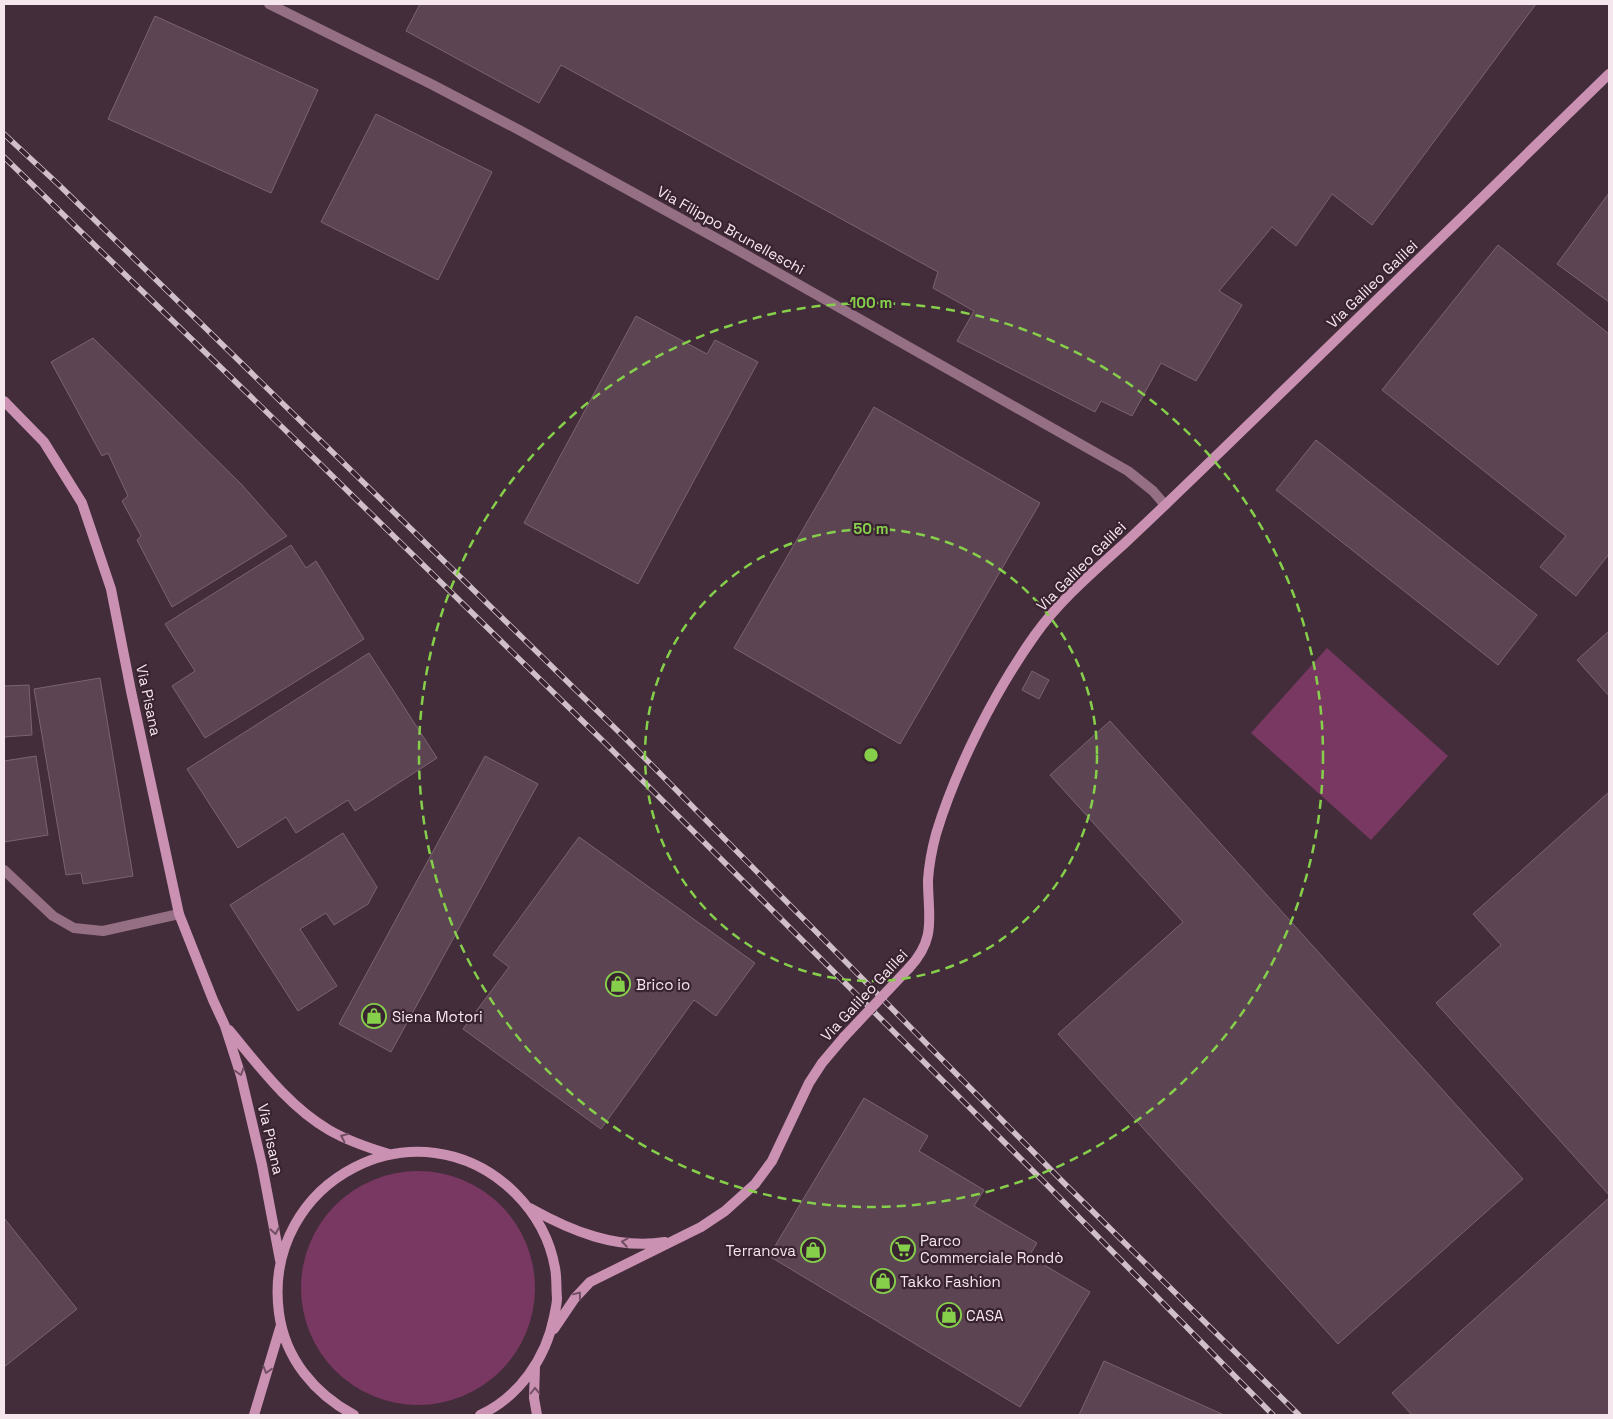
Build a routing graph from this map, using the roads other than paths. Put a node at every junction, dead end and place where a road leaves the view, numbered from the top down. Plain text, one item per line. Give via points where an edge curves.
1 (268, 4) edge
2 (1609, 74) edge
3 (4, 401) edge
4 (1165, 505) junction
5 (4, 870) edge
6 (179, 914) junction
7 (225, 1026) junction
8 (390, 1154) junction
9 (529, 1207) junction
10 (674, 1241) junction
11 (280, 1260) junction
12 (281, 1325) junction
13 (550, 1335) junction
14 (535, 1366) junction
15 (254, 1415) edge
16 (354, 1415) edge
17 (480, 1415) edge
18 (537, 1415) edge

1 - 4 street, Via Filippo Brunelleschi via 472,105 734,248 1128,471 1153,490
2 - 4 street, Via Galileo Galilei
3 - 6 street, Via Pisana via 44,442 85,511 111,588
4 - 10 street, Via Galileo Galilei, bridge via 1056,609 998,694 963,766 937,832 929,870 929,933 924,949 822,1063 772,1160 756,1184 713,1220
5 - 6 street via 53,916 74,928 102,931
6 - 7 street, Via Pisana
8 -> 7 street, Via Pisana via 348,1139 311,1118 279,1090
7 -> 11 street, Via Pisana via 254,1126
8 - 9 street, Via Pisana via 429,1152 467,1160 501,1180
8 - 11 street, Via Pisana via 352,1168 319,1191 295,1223
10 -> 9 street, Via Galileo Galilei via 640,1244 596,1237 558,1223
9 - 13 street, Via Pisana via 546,1236 555,1268 557,1302
13 -> 10 street, Via Galileo Galilei via 585,1285
11 - 12 street, Via Pisana via 276,1293
12 -> 15 street
12 - 16 street, Via Pisana via 292,1356 311,1383 335,1405
13 - 14 street, Via Pisana
14 - 17 street, Via Pisana via 515,1391
18 -> 14 street, Via Pisana

